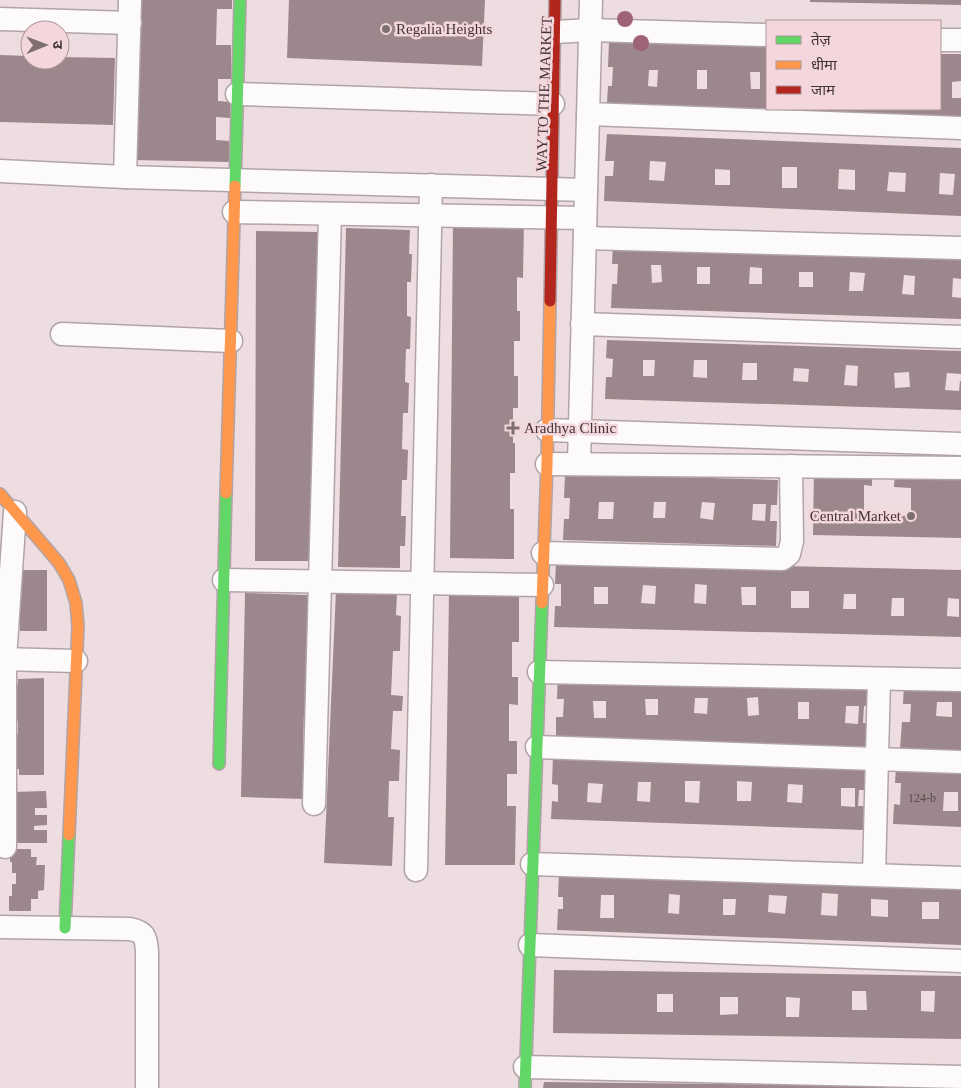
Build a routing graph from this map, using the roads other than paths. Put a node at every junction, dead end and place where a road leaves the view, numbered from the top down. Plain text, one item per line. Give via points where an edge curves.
1 (130, 0) edge
2 (240, 0) edge
3 (547, 0) edge
4 (555, 0) edge
5 (591, 0) edge
6 (0, 19) edge
7 (130, 24) junction
8 (590, 30) junction
9 (554, 32) junction
10 (766, 35) edge
11 (941, 40) edge
12 (961, 40) edge
13 (237, 94) junction
14 (549, 104) junction
15 (588, 114) junction
16 (961, 128) edge
17 (0, 171) edge
18 (125, 177) junction
19 (235, 180) junction
20 (430, 185) junction
21 (546, 189) junction
22 (586, 190) junction
23 (234, 212) junction
24 (330, 214) junction
25 (430, 216) junction
26 (551, 218) junction
27 (585, 228) junction
28 (961, 248) edge
29 (582, 324) junction
30 (62, 334) dead end
31 (961, 337) edge
32 (231, 342) junction
33 (547, 430) junction
34 (580, 432) junction
35 (961, 444) edge
36 (579, 463) junction
37 (546, 464) junction
38 (791, 466) junction
39 (961, 468) edge
40 (0, 494) edge
41 (16, 512) junction
42 (543, 552) junction
43 (224, 580) junction
44 (320, 582) junction
45 (422, 583) junction
46 (542, 585) junction
47 (2, 659) edge
48 (76, 661) junction
49 (539, 672) junction
50 (879, 678) junction
51 (961, 680) edge
52 (537, 747) junction
53 (876, 759) junction
54 (961, 762) edge
55 (219, 764) dead end
56 (314, 804) dead end
57 (5, 847) dead end
58 (532, 864) junction
59 (416, 870) dead end
60 (874, 875) junction
61 (961, 878) edge
62 (0, 928) edge
63 (65, 928) junction
64 (530, 945) junction
65 (961, 961) edge
66 (525, 1078) edge
67 (961, 1078) edge
68 (147, 1088) edge

1 - 7 street
2 - 13 street
3 - 14 street, WAY TO THE MARKET
4 - 9 street
5 - 8 street
6 - 7 street
7 - 18 street
8 - 9 street
8 - 10 street
8 - 15 street
9 - 14 street
11 - 12 street
13 - 14 street
13 - 19 street
14 - 21 street, WAY TO THE MARKET
15 - 16 street
15 - 22 street
17 - 18 street
18 - 19 street
19 - 20 street
19 - 23 street
20 - 21 street
20 - 25 street
21 - 22 street
21 - 26 street
22 - 27 street
23 - 24 street
23 - 32 street
24 - 25 street
24 - 44 street
25 - 26 street
25 - 45 street
26 - 27 street
26 - 33 street
27 - 28 street
27 - 29 street
29 - 31 street
29 - 34 street
30 - 32 street
32 - 43 street
33 - 34 street
33 - 37 street
34 - 35 street
34 - 36 street
36 - 37 street
36 - 38 street
37 - 42 street
38 - 39 street
38 - 42 street via 792,542 789,554 782,559
40 - 41 street
41 - 47 street
41 - 48 street via 59,563 69,580 78,626
42 - 46 street
43 - 44 street
43 - 55 street
44 - 45 street
44 - 56 street
45 - 46 street
45 - 59 street
46 - 49 street
47 - 48 street
47 - 57 street
48 - 63 street
49 - 50 street
49 - 52 street
50 - 51 street
50 - 53 street
52 - 53 street
52 - 58 street
53 - 54 street
53 - 60 street
58 - 60 street
58 - 64 street
60 - 61 street
62 - 63 street
63 - 68 street via 130,928 140,931 146,939
64 - 65 street
64 - 66 street
66 - 67 street

